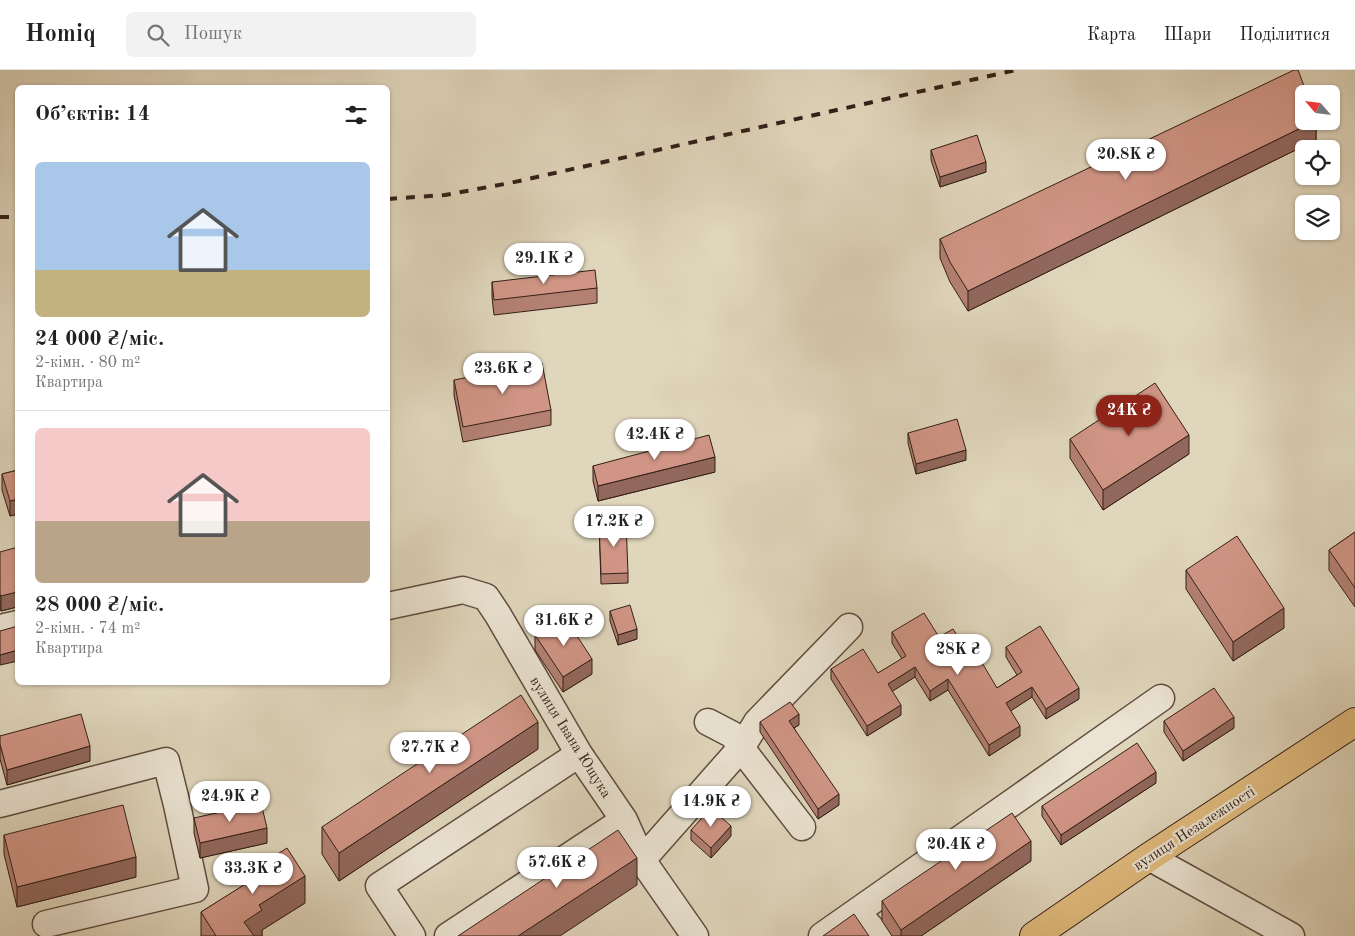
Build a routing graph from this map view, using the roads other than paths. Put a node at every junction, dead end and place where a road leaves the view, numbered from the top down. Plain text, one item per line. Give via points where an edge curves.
1 (390, 606) edge
2 (15, 625) edge
3 (849, 627) dead end
4 (0, 628) edge
5 (1161, 698) dead end
6 (708, 722) dead end
7 (1355, 722) edge
8 (741, 748) junction
9 (579, 754) junction
10 (0, 804) edge
11 (624, 820) junction
12 (802, 827) dead end
13 (1149, 857) junction
14 (642, 860) junction
15 (857, 912) junction
16 (46, 924) dead end
17 (412, 936) edge
18 (448, 936) edge
19 (695, 936) edge
20 (822, 936) edge
21 (878, 936) edge
22 (1034, 936) edge
23 (1291, 936) edge

1 - 9 street, вулиця Івана Ющука via 463,590 486,597
2 - 4 street
3 - 8 street via 757,722
5 - 15 street
6 - 8 street via 733,735
7 - 13 main road, вулиця Незалежності
8 - 12 street
8 - 14 street
9 - 11 street, вулиця Івана Ющука
9 - 17 street via 379,886
10 - 16 street via 166,761 195,889
11 - 14 street, вулиця Івана Ющука
11 - 18 street
13 - 22 main road, вулиця Незалежності
13 - 23 street
14 - 19 street, вулиця Івана Ющука
15 - 20 street
15 - 21 street

